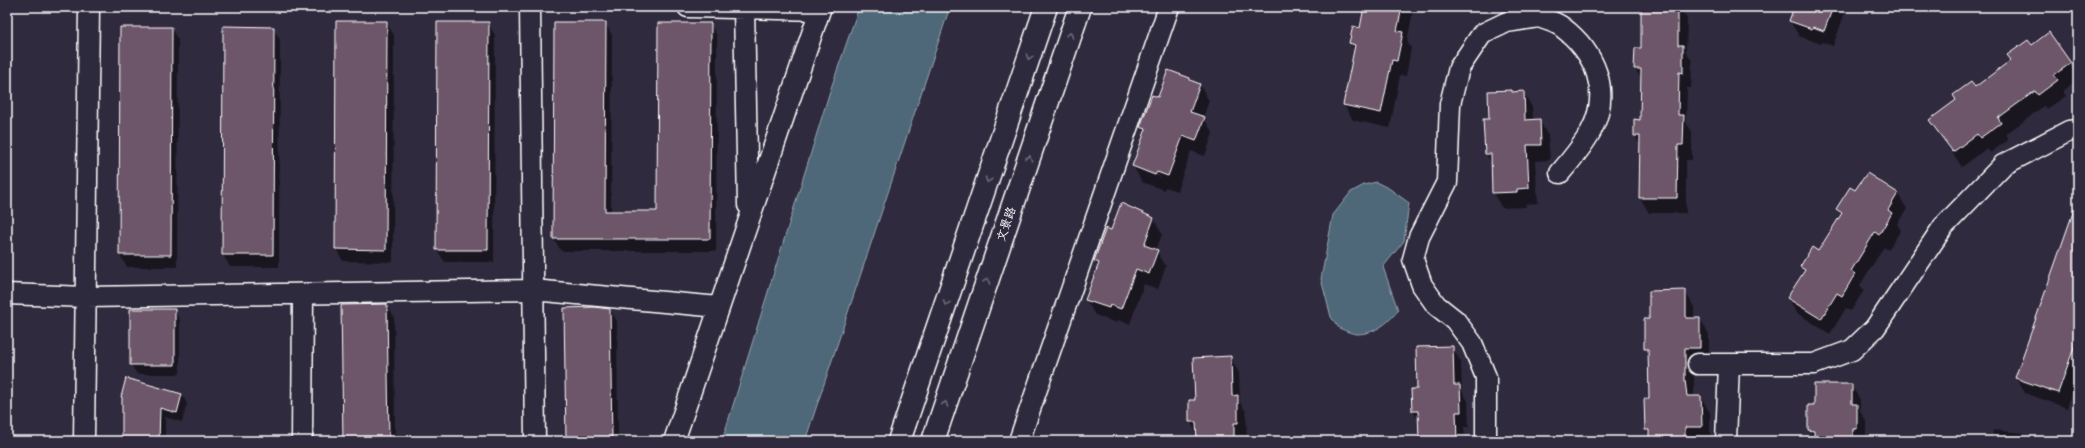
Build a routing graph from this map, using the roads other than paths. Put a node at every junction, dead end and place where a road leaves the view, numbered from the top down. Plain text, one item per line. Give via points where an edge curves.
1 (89, 7) edge
2 (530, 7) edge
3 (688, 7) edge
4 (1046, 7) edge
5 (1080, 7) edge
6 (1169, 7) edge
7 (744, 8) junction
8 (820, 9) edge
9 (1541, 12) edge
10 (2078, 130) edge
11 (1560, 173) dead end
12 (748, 219) junction
13 (533, 290) junction
14 (7, 294) edge
15 (303, 294) junction
16 (86, 297) junction
17 (719, 307) junction
18 (1698, 364) dead end
19 (1729, 364) junction
20 (84, 441) edge
21 (302, 441) edge
22 (535, 441) edge
23 (674, 441) edge
24 (900, 441) edge
25 (933, 441) edge
26 (1019, 441) edge
27 (1486, 441) edge
28 (1726, 441) edge

1 - 16 lane
2 - 13 lane
3 - 7 lane
4 -> 24 main road
25 -> 5 main road, 文景路
6 - 26 lane
7 - 8 lane
7 - 12 lane
8 - 12 lane
9 - 11 lane via 1561,26 1586,50 1599,76 1600,102 1591,130
9 - 27 lane via 1507,22 1482,34 1459,68 1450,104 1447,182 1419,237 1413,258 1422,285 1436,305 1455,320 1472,343 1486,377
10 - 19 lane via 2068,131 2003,165 1943,227 1875,328 1852,350 1814,364
12 - 17 lane
13 - 15 lane
13 - 17 lane
13 - 22 lane
14 - 16 lane
15 - 16 lane
15 - 21 lane
16 - 20 lane
17 - 23 lane
18 - 19 lane
19 - 28 lane

